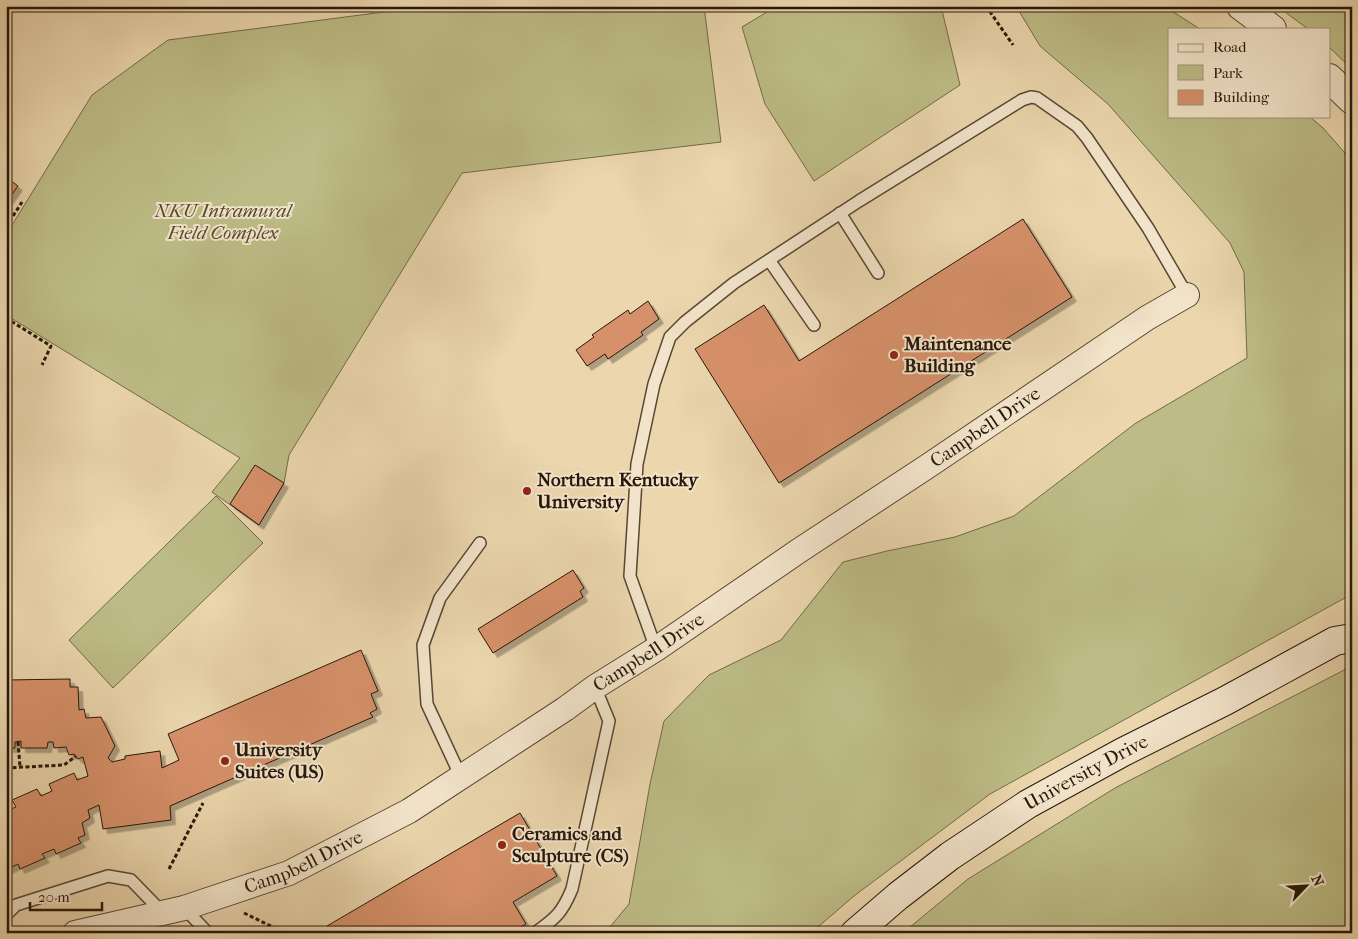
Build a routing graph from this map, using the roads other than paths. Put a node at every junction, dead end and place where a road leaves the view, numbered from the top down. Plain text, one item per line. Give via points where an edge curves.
1 (1241, 6) edge
2 (1271, 28) edge
3 (1330, 79) edge
4 (1352, 100) edge
5 (840, 213) junction
6 (769, 260) junction
7 (878, 273) dead end
8 (1187, 295) joint
9 (814, 325) dead end
10 (480, 543) dead end
11 (1346, 634) edge
12 (656, 649) junction
13 (595, 687) junction
14 (461, 777) junction
15 (173, 910) junction
16 (6, 915) edge
17 (75, 933) edge
18 (208, 933) edge
19 (535, 933) edge
20 (856, 933) edge

1 - 2 main road
3 - 4 main road
5 - 6 lane
5 - 7 lane
5 - 8 lane via 1022,100 1037,98 1077,126 1087,138 1148,228
6 - 9 lane
6 - 12 lane via 734,283 670,337 654,384 637,464 630,576
8 - 12 street, Campbell Drive via 1147,318
10 - 14 lane via 440,598 423,644 427,704
11 - 20 main road, University Drive via 1226,701 1028,804 950,856
12 - 13 street, Campbell Drive
13 - 14 street, Campbell Drive
13 - 19 lane via 609,721 572,889 556,918
14 - 15 street, Campbell Drive via 409,811 289,873
15 - 16 lane via 131,880 108,876 16,905
15 - 17 street, Campbell Drive
15 - 18 lane

